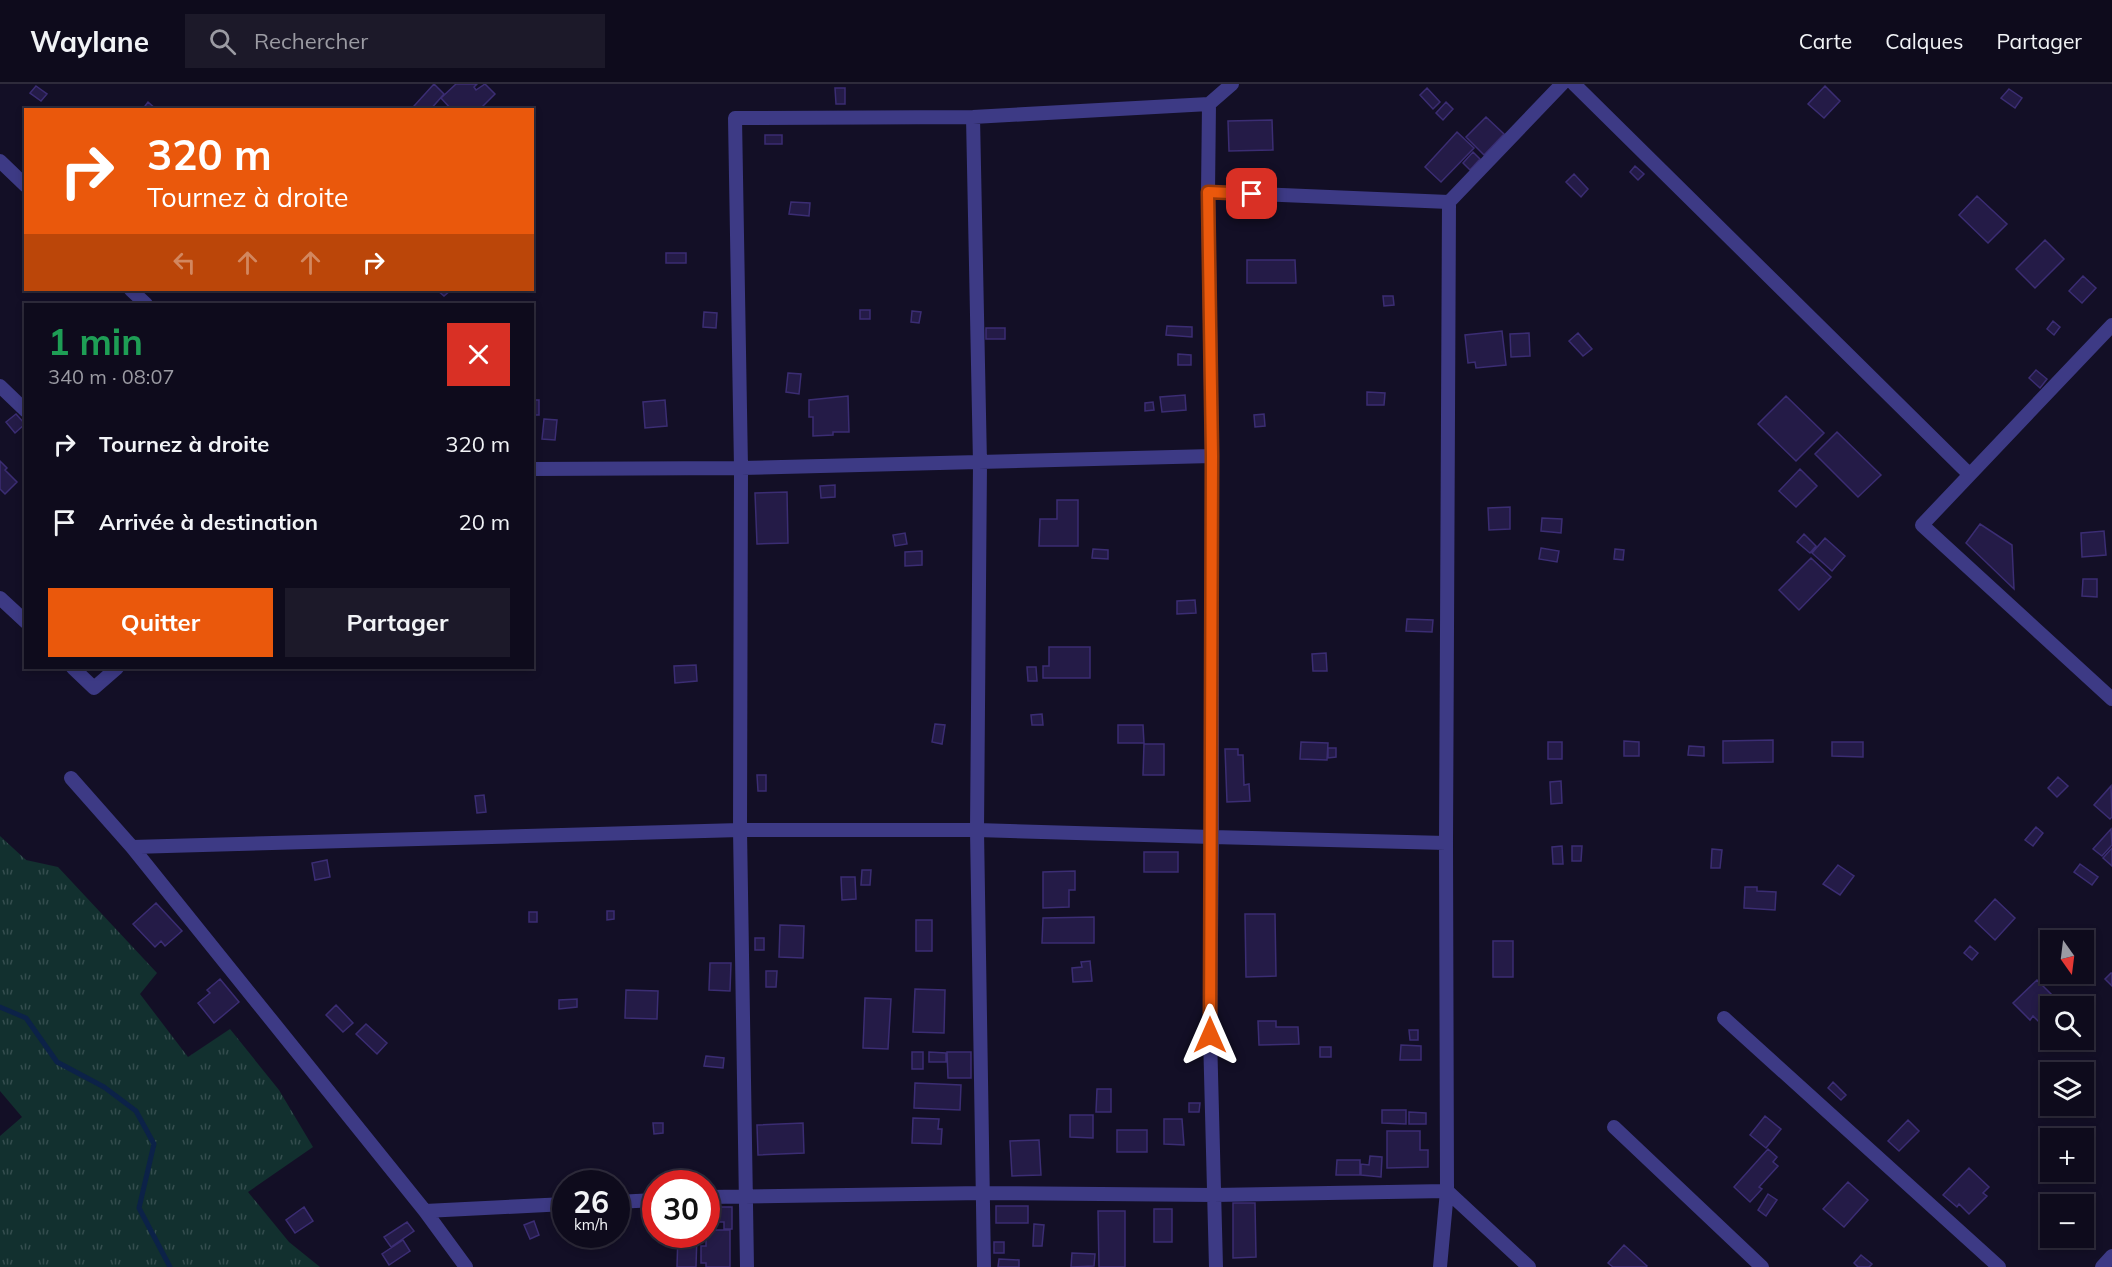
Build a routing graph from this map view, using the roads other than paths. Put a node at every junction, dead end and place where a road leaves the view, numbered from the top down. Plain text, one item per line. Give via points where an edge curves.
1 (1232, 84) edge
2 (1562, 84) edge
3 (1574, 84) edge
4 (1209, 104) junction
5 (973, 117) junction
6 (0, 161) edge
7 (24, 184) edge
8 (1208, 192) junction
9 (1449, 202) junction
10 (132, 291) edge
11 (145, 303) edge
12 (2112, 325) edge
13 (0, 386) edge
14 (24, 409) edge
15 (1212, 456) junction
16 (980, 463) junction
17 (741, 468) junction
18 (534, 469) edge
19 (1969, 474) junction
20 (0, 598) edge
21 (24, 620) edge
22 (74, 669) edge
23 (116, 669) edge
24 (2112, 699) edge
25 (71, 778) dead end
26 (740, 830) junction
27 (977, 830) junction
28 (1212, 837) junction
29 (1446, 843) junction
30 (132, 848) junction
31 (1724, 1018) dead end
32 (1614, 1127) dead end
33 (1447, 1191) junction
34 (984, 1193) junction
35 (1214, 1195) junction
36 (746, 1196) junction
37 (720, 1197) edge
38 (552, 1205) edge
39 (425, 1211) junction
40 (2112, 1256) edge
41 (466, 1267) edge
42 (747, 1267) edge
43 (984, 1267) edge
44 (1216, 1267) edge
45 (1440, 1267) edge
46 (1529, 1267) edge
47 (1762, 1267) edge
48 (1999, 1267) edge
49 (2102, 1267) edge

1 - 4 street
2 - 9 street
3 - 19 street
4 - 5 street
4 - 8 street
5 - 16 street
5 - 17 street via 735,118
6 - 7 street
8 - 9 street
8 - 15 street
9 - 29 street
10 - 11 street
12 - 19 street
13 - 14 street
15 - 16 street
15 - 28 street
16 - 17 street
16 - 27 street
17 - 18 street
17 - 26 street
19 - 24 street via 1922,525
20 - 21 street
22 - 23 street via 94,688
25 - 30 street
26 - 27 street
26 - 30 street
26 - 36 street
27 - 28 street
27 - 34 street
28 - 29 street
28 - 35 street via 1210,1035
29 - 33 street
30 - 39 street
31 - 48 street
32 - 47 street
33 - 35 street
33 - 45 street
33 - 46 street
34 - 35 street
34 - 36 street
34 - 43 street
35 - 44 street
36 - 37 street
36 - 42 street
38 - 39 street
39 - 41 street
40 - 49 street

